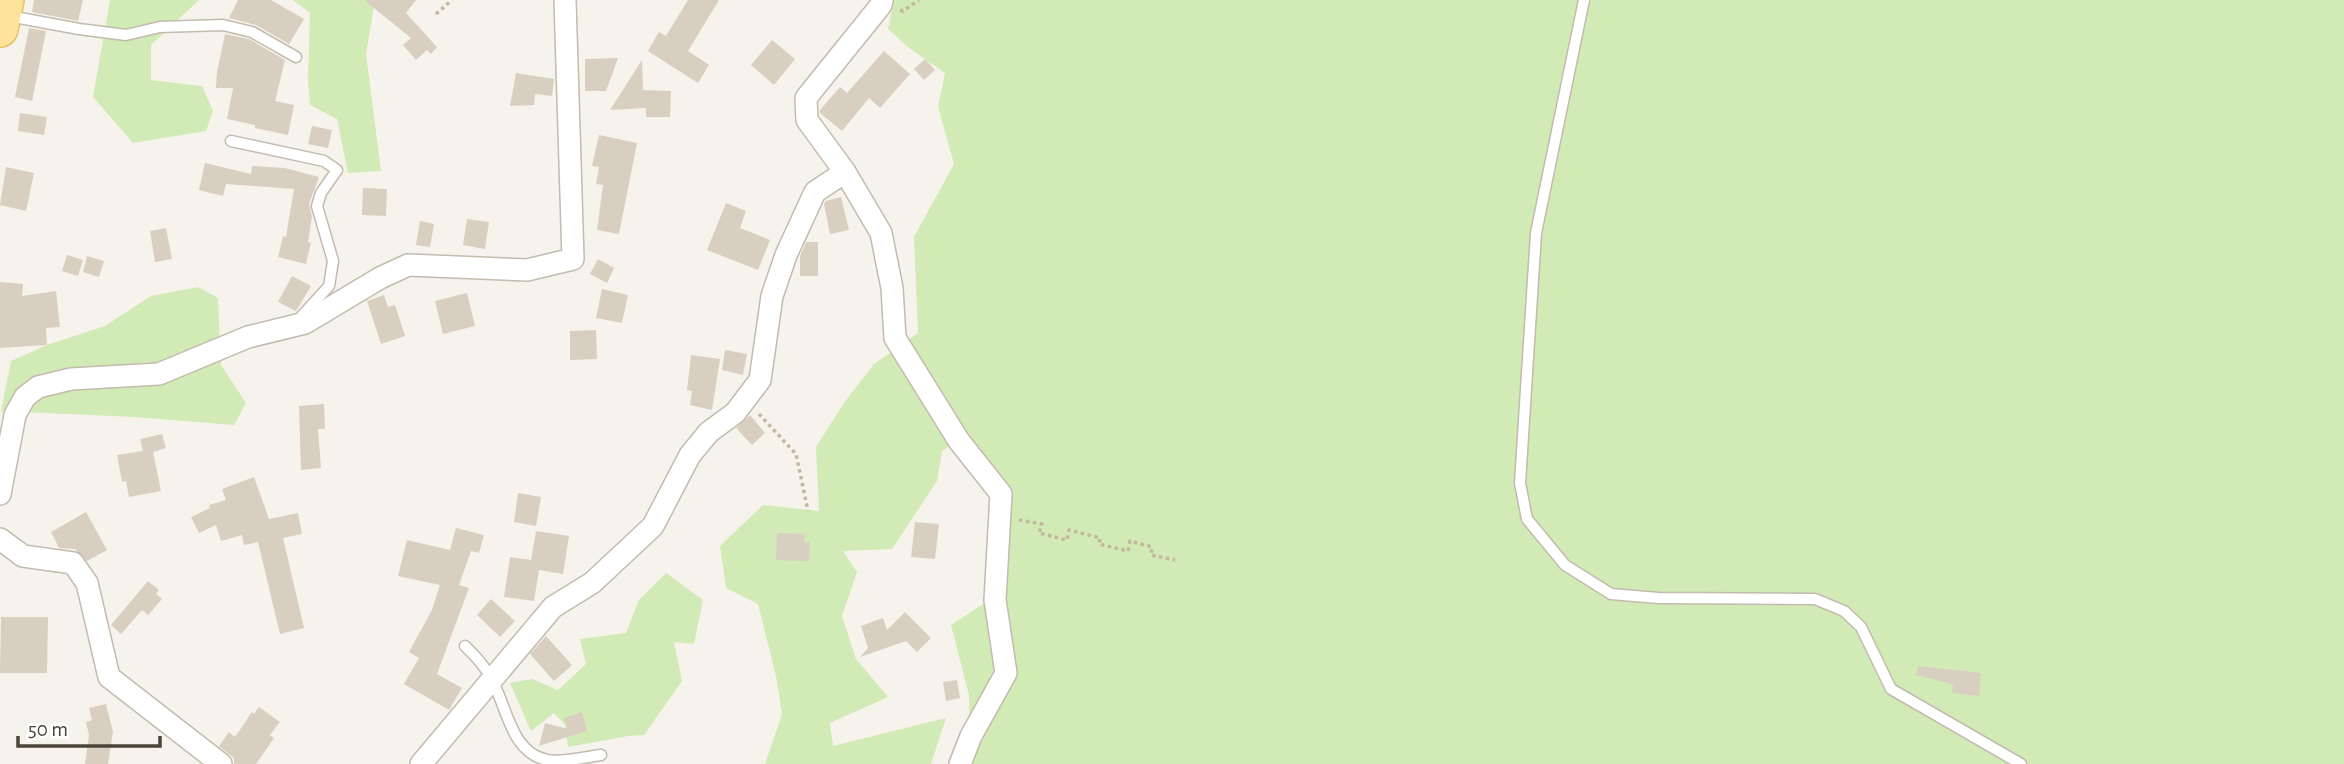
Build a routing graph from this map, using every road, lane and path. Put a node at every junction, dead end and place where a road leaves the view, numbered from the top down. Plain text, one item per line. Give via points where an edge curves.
1 (452, 0) edge
2 (565, 0) edge
3 (882, 0) edge
4 (1584, 0) edge
5 (3, 14) edge
6 (436, 14) dead end
7 (296, 57) dead end
8 (231, 142) dead end
9 (845, 172) junction
10 (293, 326) junction
11 (746, 400) junction
12 (0, 494) edge
13 (808, 511) dead end
14 (999, 516) junction
15 (0, 539) edge
16 (1175, 560) dead end
17 (465, 646) dead end
18 (492, 681) junction
19 (601, 755) dead end
20 (221, 764) edge
21 (423, 764) edge
22 (960, 764) edge
23 (2021, 764) edge

1 - 6 path
2 - 10 street via 573,259 527,270 408,265
3 - 9 street via 806,98 807,120
4 - 23 lane via 1536,233 1520,483 1527,519 1565,565 1611,594 1815,599 1844,611 1861,627 1891,689
5 - 7 lane via 126,35 160,27 223,25 252,32
8 - 10 lane via 324,162 337,170 317,206 333,261 329,286
9 - 11 street via 815,192 786,255 772,296 760,380
9 - 14 street via 881,233 892,288 895,338 959,441 1001,494
10 - 12 street via 247,337 159,374 71,379 38,387 24,397 15,415
11 - 13 path via 796,454
11 - 18 street via 690,455 653,526 592,583 553,607
14 - 16 path via 1042,524 1039,533 1067,540 1069,530 1128,551 1130,541 1152,547 1151,555
14 - 22 street via 995,600 1006,673
15 - 20 street via 23,556 73,564 87,583 109,677
17 - 18 lane
18 - 19 lane via 519,743 533,756 550,761
18 - 21 street

